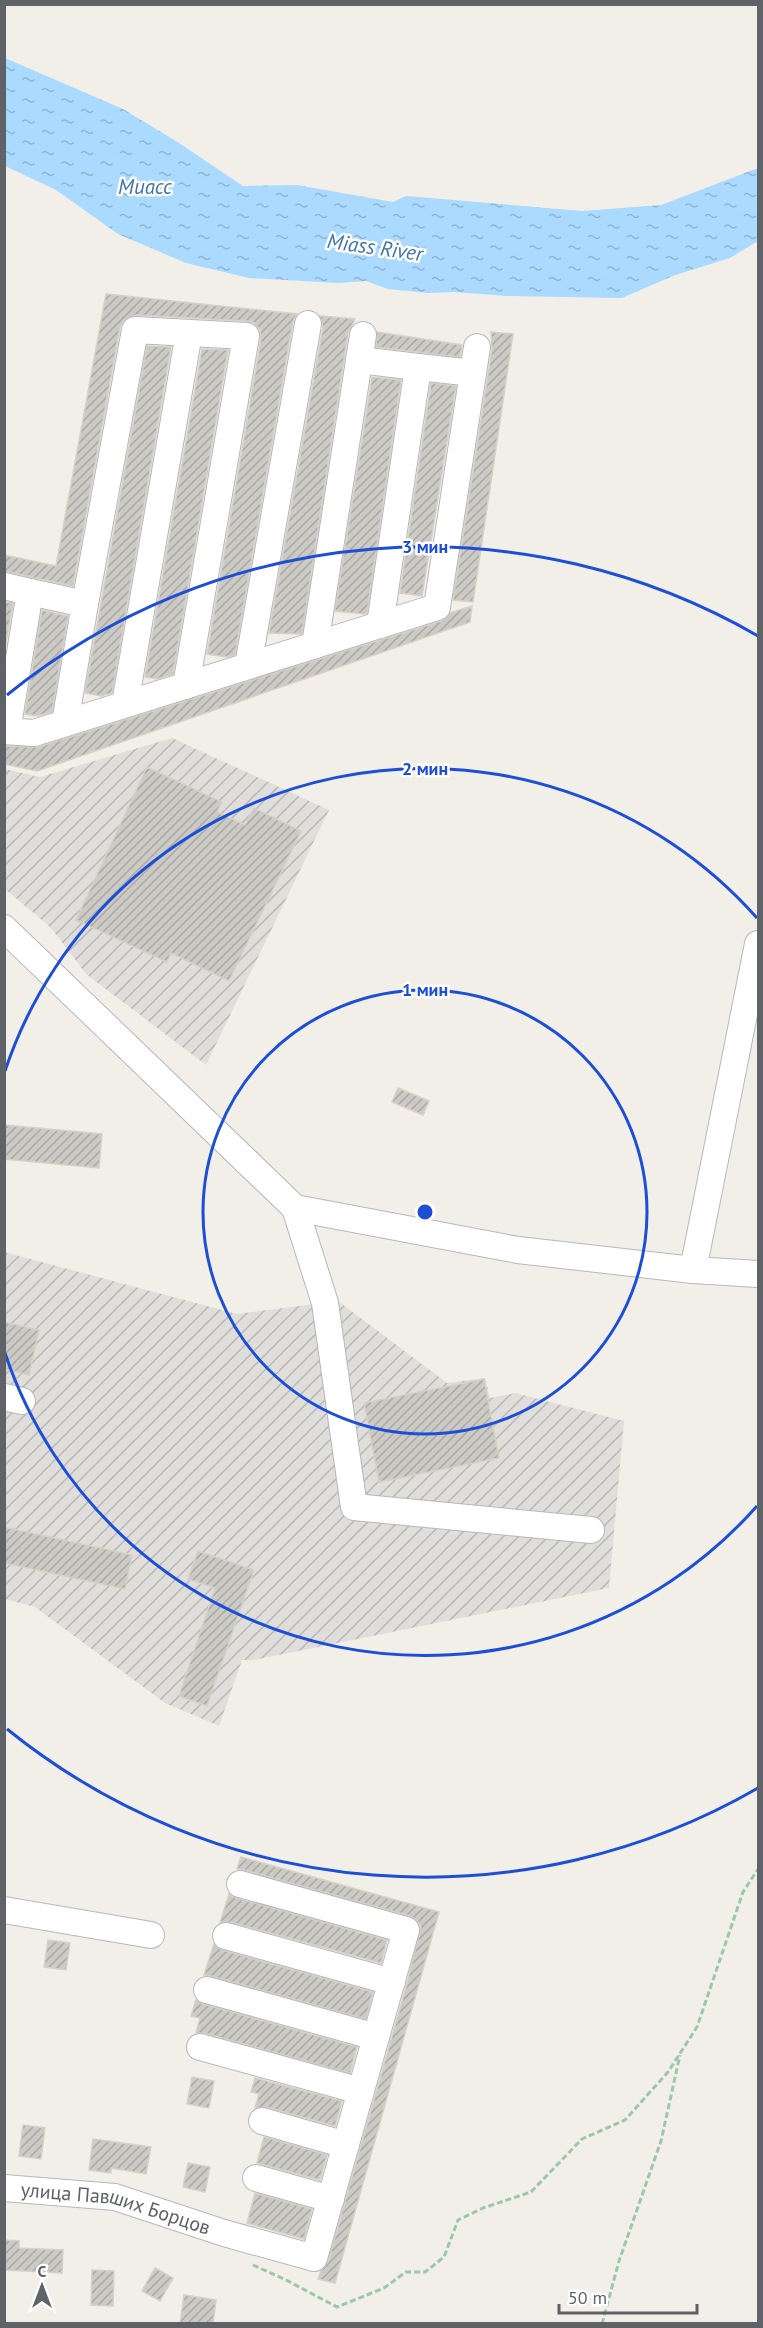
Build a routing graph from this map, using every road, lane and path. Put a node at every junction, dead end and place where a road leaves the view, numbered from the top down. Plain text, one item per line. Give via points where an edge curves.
1 (308, 324) dead end
2 (189, 333) junction
3 (363, 334) dead end
4 (477, 347) dead end
5 (359, 360) junction
6 (418, 367) junction
7 (473, 373) junction
8 (4, 586) edge
9 (30, 591) junction
10 (85, 604) junction
11 (380, 624) junction
12 (315, 645) junction
13 (248, 666) junction
14 (186, 686) junction
15 (125, 704) junction
16 (65, 723) junction
17 (6, 731) edge
18 (4, 928) edge
19 (759, 944) edge
20 (296, 1208) junction
21 (693, 1270) junction
22 (759, 1274) edge
23 (591, 1530) dead end
24 (759, 1869) edge
25 (240, 1884) dead end
26 (4, 1910) edge
27 (150, 1935) dead end
28 (226, 1936) dead end
29 (392, 1982) junction
30 (207, 1990) dead end
31 (376, 2037) junction
32 (200, 2047) dead end
33 (680, 2052) junction
34 (361, 2091) junction
35 (262, 2121) dead end
36 (346, 2145) junction
37 (256, 2178) dead end
38 (4, 2188) edge
39 (331, 2199) junction
40 (250, 2264) dead end
41 (602, 2324) edge

1 - 13 street
2 - 10 street via 135,330
2 - 14 street via 246,336
2 - 15 street
3 - 5 street
4 - 7 street
5 - 6 street
5 - 12 street
6 - 7 street
6 - 11 street
7 - 11 street via 437,607
8 - 9 street
9 - 10 street
9 - 17 street
10 - 16 street
11 - 12 street
12 - 13 street
13 - 14 street
14 - 15 street
15 - 16 street
16 - 17 street via 34,733
18 - 20 street
19 - 21 street
20 - 21 street via 518,1250
20 - 23 street via 325,1303 354,1507
21 - 22 street
24 - 33 path via 743,1892 697,2027
25 - 29 street via 406,1930
26 - 27 street
28 - 29 street
29 - 31 street
30 - 31 street
31 - 34 street
32 - 34 street
33 - 40 path via 668,2072 625,2120 582,2139 531,2192 491,2204 458,2220 444,2257 426,2272 406,2271 384,2288 337,2307
33 - 41 path via 661,2141 619,2261
34 - 36 street
35 - 36 street
36 - 39 street
37 - 39 street
38 - 39 street, улица Павших Борцов via 115,2197 314,2258

